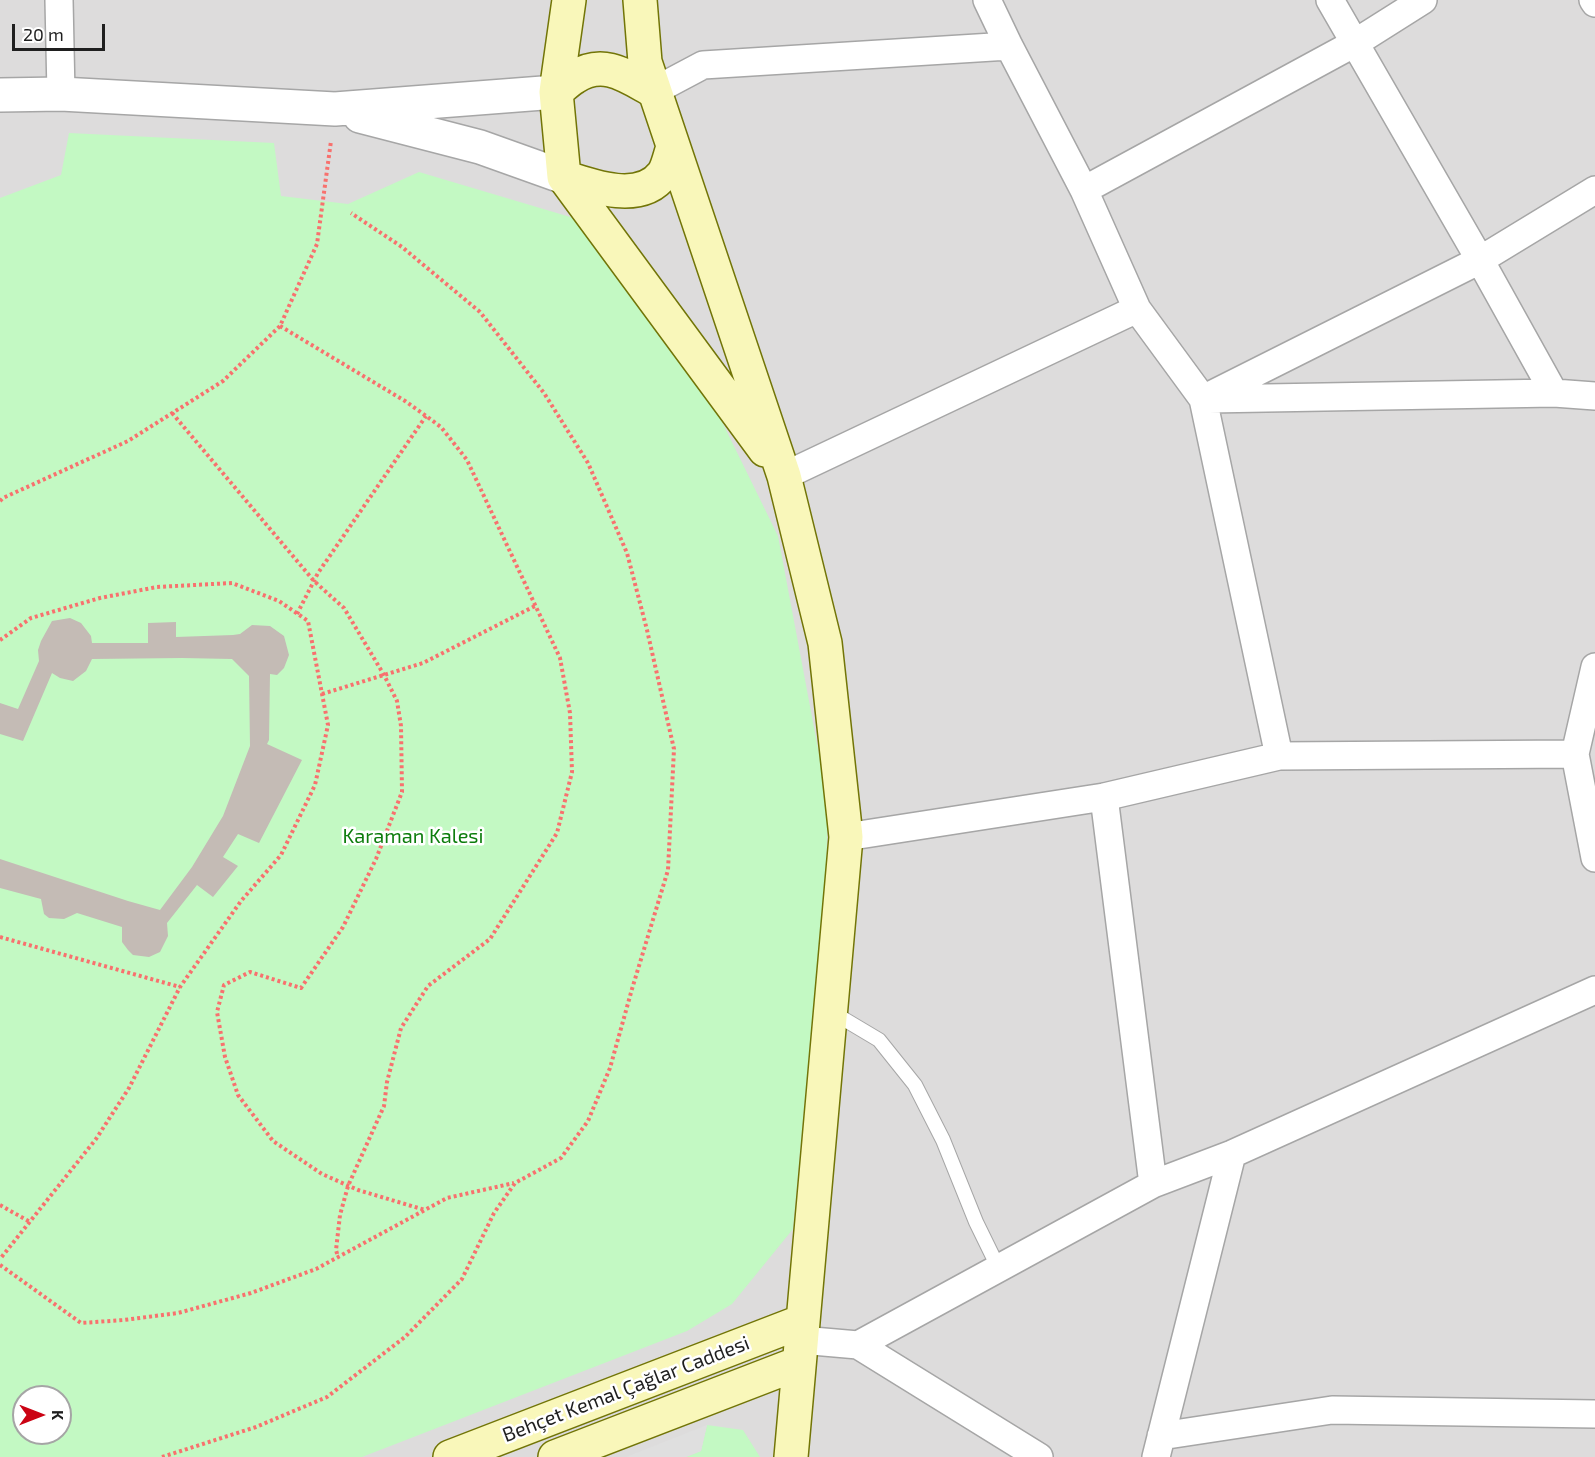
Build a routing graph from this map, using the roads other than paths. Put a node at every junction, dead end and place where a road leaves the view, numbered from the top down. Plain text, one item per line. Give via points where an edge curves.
1 (59, 0) edge
2 (568, 0) edge
3 (640, 0) edge
4 (987, 0) edge
5 (1330, 0) edge
6 (1423, 0) edge
7 (1355, 43) junction
8 (1009, 46) junction
9 (654, 91) junction
10 (556, 92) junction
11 (61, 94) junction
12 (0, 95) edge
13 (335, 109) junction
14 (674, 147) junction
15 (564, 177) junction
16 (1084, 189) junction
17 (1595, 190) edge
18 (1480, 260) junction
19 (1137, 309) junction
20 (1554, 393) junction
21 (1595, 396) edge
22 (1203, 399) junction
23 (784, 476) junction
24 (1595, 669) edge
25 (1575, 754) junction
26 (1279, 756) junction
27 (1104, 797) junction
28 (846, 837) junction
29 (1595, 858) edge
30 (1595, 990) edge
31 (830, 1011) junction
32 (1232, 1154) junction
33 (1153, 1184) junction
34 (999, 1269) junction
35 (801, 1341) junction
36 (858, 1345) junction
37 (1595, 1414) edge
38 (1158, 1446) edge
39 (450, 1457) edge
40 (555, 1457) edge
41 (791, 1457) edge
42 (1038, 1457) edge

1 - 11 street
2 - 10 main road
3 - 9 main road via 645,62
4 - 8 street
5 - 7 street
6 - 7 street
7 - 16 street
7 - 18 street
8 - 9 street via 703,65
8 - 16 street
9 - 10 main road via 614,70 600,68 585,71
9 - 14 main road
10 - 13 street
10 - 15 main road
11 - 12 street
11 - 13 street
13 - 15 street via 480,147
14 - 15 main road via 664,173 638,190 613,191
14 - 23 main road
15 - 23 main road
16 - 19 street
17 - 18 street
18 - 20 street
18 - 22 street
19 - 22 street
19 - 23 street
20 - 21 street
20 - 22 street
22 - 26 street
23 - 28 main road via 825,643
24 - 25 street
25 - 26 street
25 - 29 street
26 - 27 street
27 - 28 street
27 - 33 street
28 - 31 main road
30 - 32 street
31 - 34 lane via 879,1040 915,1085
31 - 35 main road
32 - 33 street
32 - 38 street
33 - 34 street
34 - 36 street
35 - 36 street
35 - 39 main road, Behçet Kemal Çağlar Caddesi
35 - 40 main road, Behçet Kemal Çağlar Caddesi
35 - 41 main road
36 - 42 street
37 - 38 street via 1332,1410

